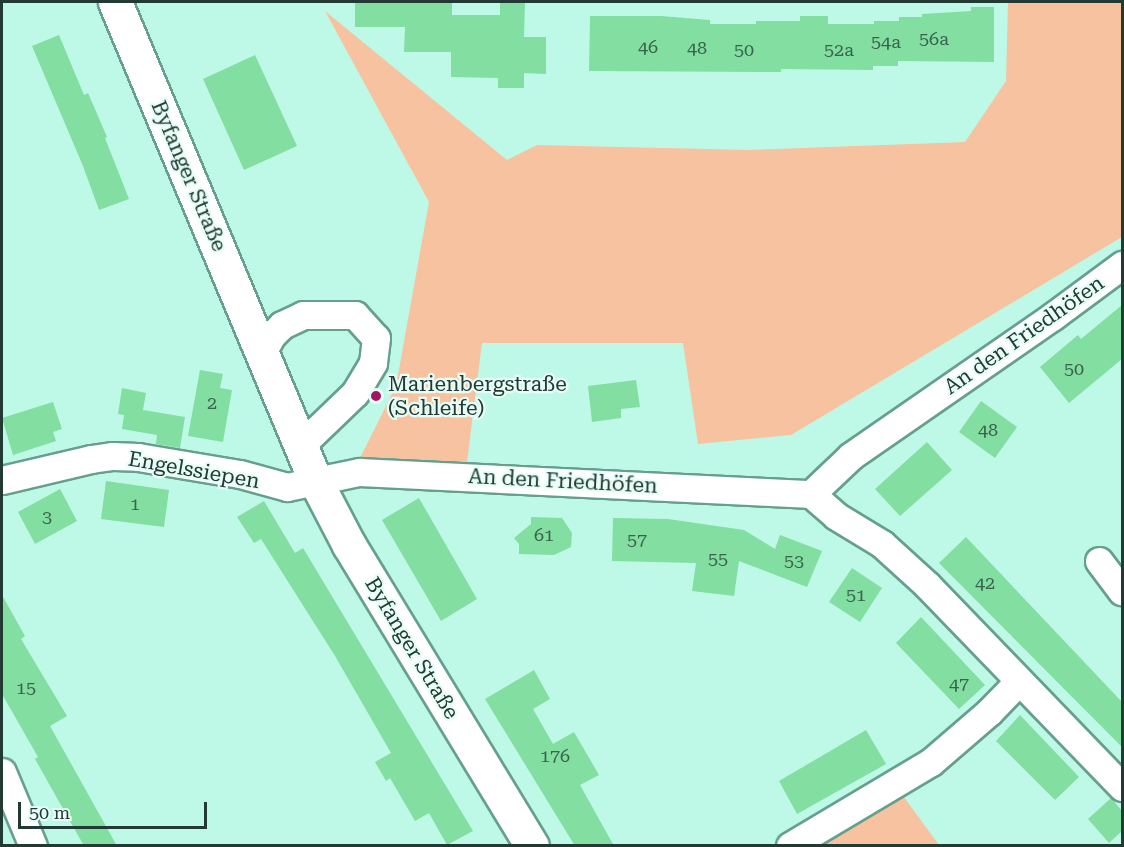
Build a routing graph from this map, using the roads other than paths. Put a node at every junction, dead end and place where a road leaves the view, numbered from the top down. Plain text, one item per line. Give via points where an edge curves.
1 (115, 2) edge
2 (1122, 265) edge
3 (263, 351) junction
4 (301, 445) junction
5 (2, 480) edge
6 (315, 480) junction
7 (811, 494) junction
8 (1099, 561) dead end
9 (1122, 591) edge
10 (1018, 682) junction
11 (2, 772) edge
12 (1122, 787) edge
13 (33, 846) edge
14 (532, 846) edge
15 (790, 846) edge

1 - 3 street, Byfanger Straße
2 - 7 street, An den Friedhöfen via 851,456
3 - 4 street, Byfanger Straße
3 - 4 street via 282,325 303,315 355,315 376,338 373,363 355,393
4 - 6 street, Byfanger Straße
5 - 6 street, Engelssiepen via 113,456 240,474 287,488
6 - 7 street, An den Friedhöfen via 359,472
6 - 14 street, Byfanger Straße via 349,545
7 - 10 street via 836,516 882,544 927,585
8 - 9 street
10 - 12 street
10 - 15 street via 931,762
11 - 13 street

